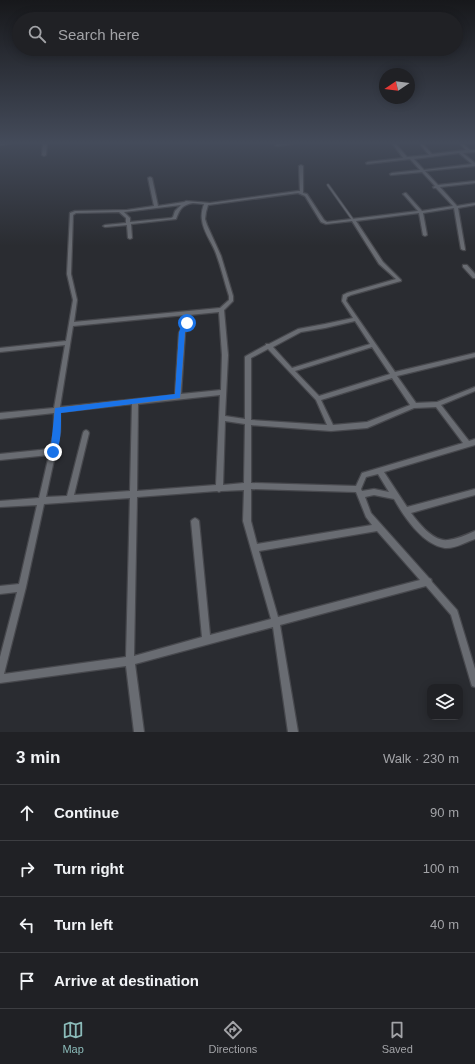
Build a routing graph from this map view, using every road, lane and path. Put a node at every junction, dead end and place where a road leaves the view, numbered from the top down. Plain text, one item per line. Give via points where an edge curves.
1 (301, 177) edge
2 (427, 177) edge
3 (150, 178) dead end
4 (469, 182) junction
5 (475, 182) edge
6 (328, 185) dead end
7 (436, 187) junction
8 (475, 188) edge
9 (302, 192) junction
10 (405, 194) dead end
11 (186, 202) junction
12 (206, 204) junction
13 (475, 204) edge
14 (156, 206) junction
15 (456, 208) junction
16 (120, 211) junction
17 (421, 212) junction
18 (353, 220) junction
19 (129, 224) junction
20 (105, 226) dead end
21 (425, 235) dead end
22 (130, 238) dead end
23 (463, 249) dead end
24 (465, 266) dead end
25 (475, 277) edge
26 (221, 310) junction
27 (187, 313) junction
28 (355, 319) junction
29 (71, 324) junction
30 (68, 343) junction
31 (268, 345) junction
32 (374, 345) junction
33 (0, 350) edge
34 (475, 355) edge
35 (292, 370) junction
36 (393, 375) junction
37 (475, 389) edge
38 (223, 392) junction
39 (178, 396) junction
40 (318, 398) junction
41 (135, 402) junction
42 (437, 404) junction
43 (414, 406) junction
44 (57, 410) junction
45 (0, 416) edge
46 (222, 418) junction
47 (248, 422) junction
48 (331, 428) junction
49 (86, 433) dead end
50 (471, 443) edge
51 (53, 452) junction
52 (0, 457) edge
53 (379, 470) junction
54 (247, 486) junction
55 (219, 489) junction
56 (360, 492) junction
57 (475, 492) edge
58 (134, 496) junction
59 (397, 497) junction
60 (70, 499) junction
61 (42, 500) junction
62 (0, 504) edge
63 (406, 511) junction
64 (195, 521) dead end
65 (378, 526) junction
66 (475, 535) edge
67 (255, 548) junction
68 (428, 582) junction
69 (22, 587) junction
70 (0, 590) edge
71 (276, 623) junction
72 (206, 639) junction
73 (130, 661) junction
74 (0, 674) edge
75 (0, 678) edge
76 (475, 683) edge
77 (139, 732) edge
78 (293, 732) edge

1 - 9 street
2 - 7 street
3 - 14 street
4 - 5 street
4 - 7 street
4 - 8 street
6 - 18 lane
7 - 15 street
9 - 12 street
9 - 18 street via 323,222
10 - 17 street
11 - 12 street
11 - 14 street
11 - 19 street via 173,218
12 - 26 street via 202,215 204,224 219,254 231,296 231,300
13 - 15 street
14 - 16 street
15 - 17 street
15 - 23 street
16 - 19 street via 128,218
16 - 29 street via 71,214 68,274 75,300
17 - 18 street
17 - 21 street
18 - 28 street via 381,263 399,280 345,296 344,301
19 - 20 street
19 - 22 street
24 - 25 street
26 - 27 street
26 - 38 street via 225,355
27 - 29 street
27 - 39 street via 187,323 182,332
28 - 31 street via 300,330
28 - 32 street
29 - 30 street
30 - 33 street
30 - 44 street
31 - 35 street
31 - 47 street via 248,357
32 - 35 street
32 - 36 street
34 - 36 street
35 - 40 street
36 - 40 street
36 - 43 street
37 - 42 street
38 - 39 street
38 - 46 street
39 - 41 street
40 - 48 street
41 - 44 street
41 - 58 street
42 - 43 street
42 - 50 street
43 - 48 street via 367,425
44 - 45 street
44 - 51 street via 57,432
46 - 47 street
46 - 55 street
47 - 48 street
47 - 54 street
49 - 60 street
50 - 53 street
51 - 52 street
51 - 61 street
53 - 56 street via 364,475
53 - 59 street
54 - 55 street
54 - 56 street
54 - 67 street via 247,521
55 - 58 street
56 - 59 street
56 - 65 street via 368,515
57 - 63 street
58 - 60 street
58 - 73 street
59 - 63 street
60 - 61 street
61 - 62 street
61 - 69 street
63 - 66 street via 418,527 439,542 449,544
64 - 72 street
65 - 67 street
65 - 68 street
67 - 71 street
68 - 71 street
68 - 76 street via 454,613
69 - 70 street
69 - 74 street
71 - 72 street
71 - 78 street
72 - 73 street
73 - 75 street
73 - 77 street

